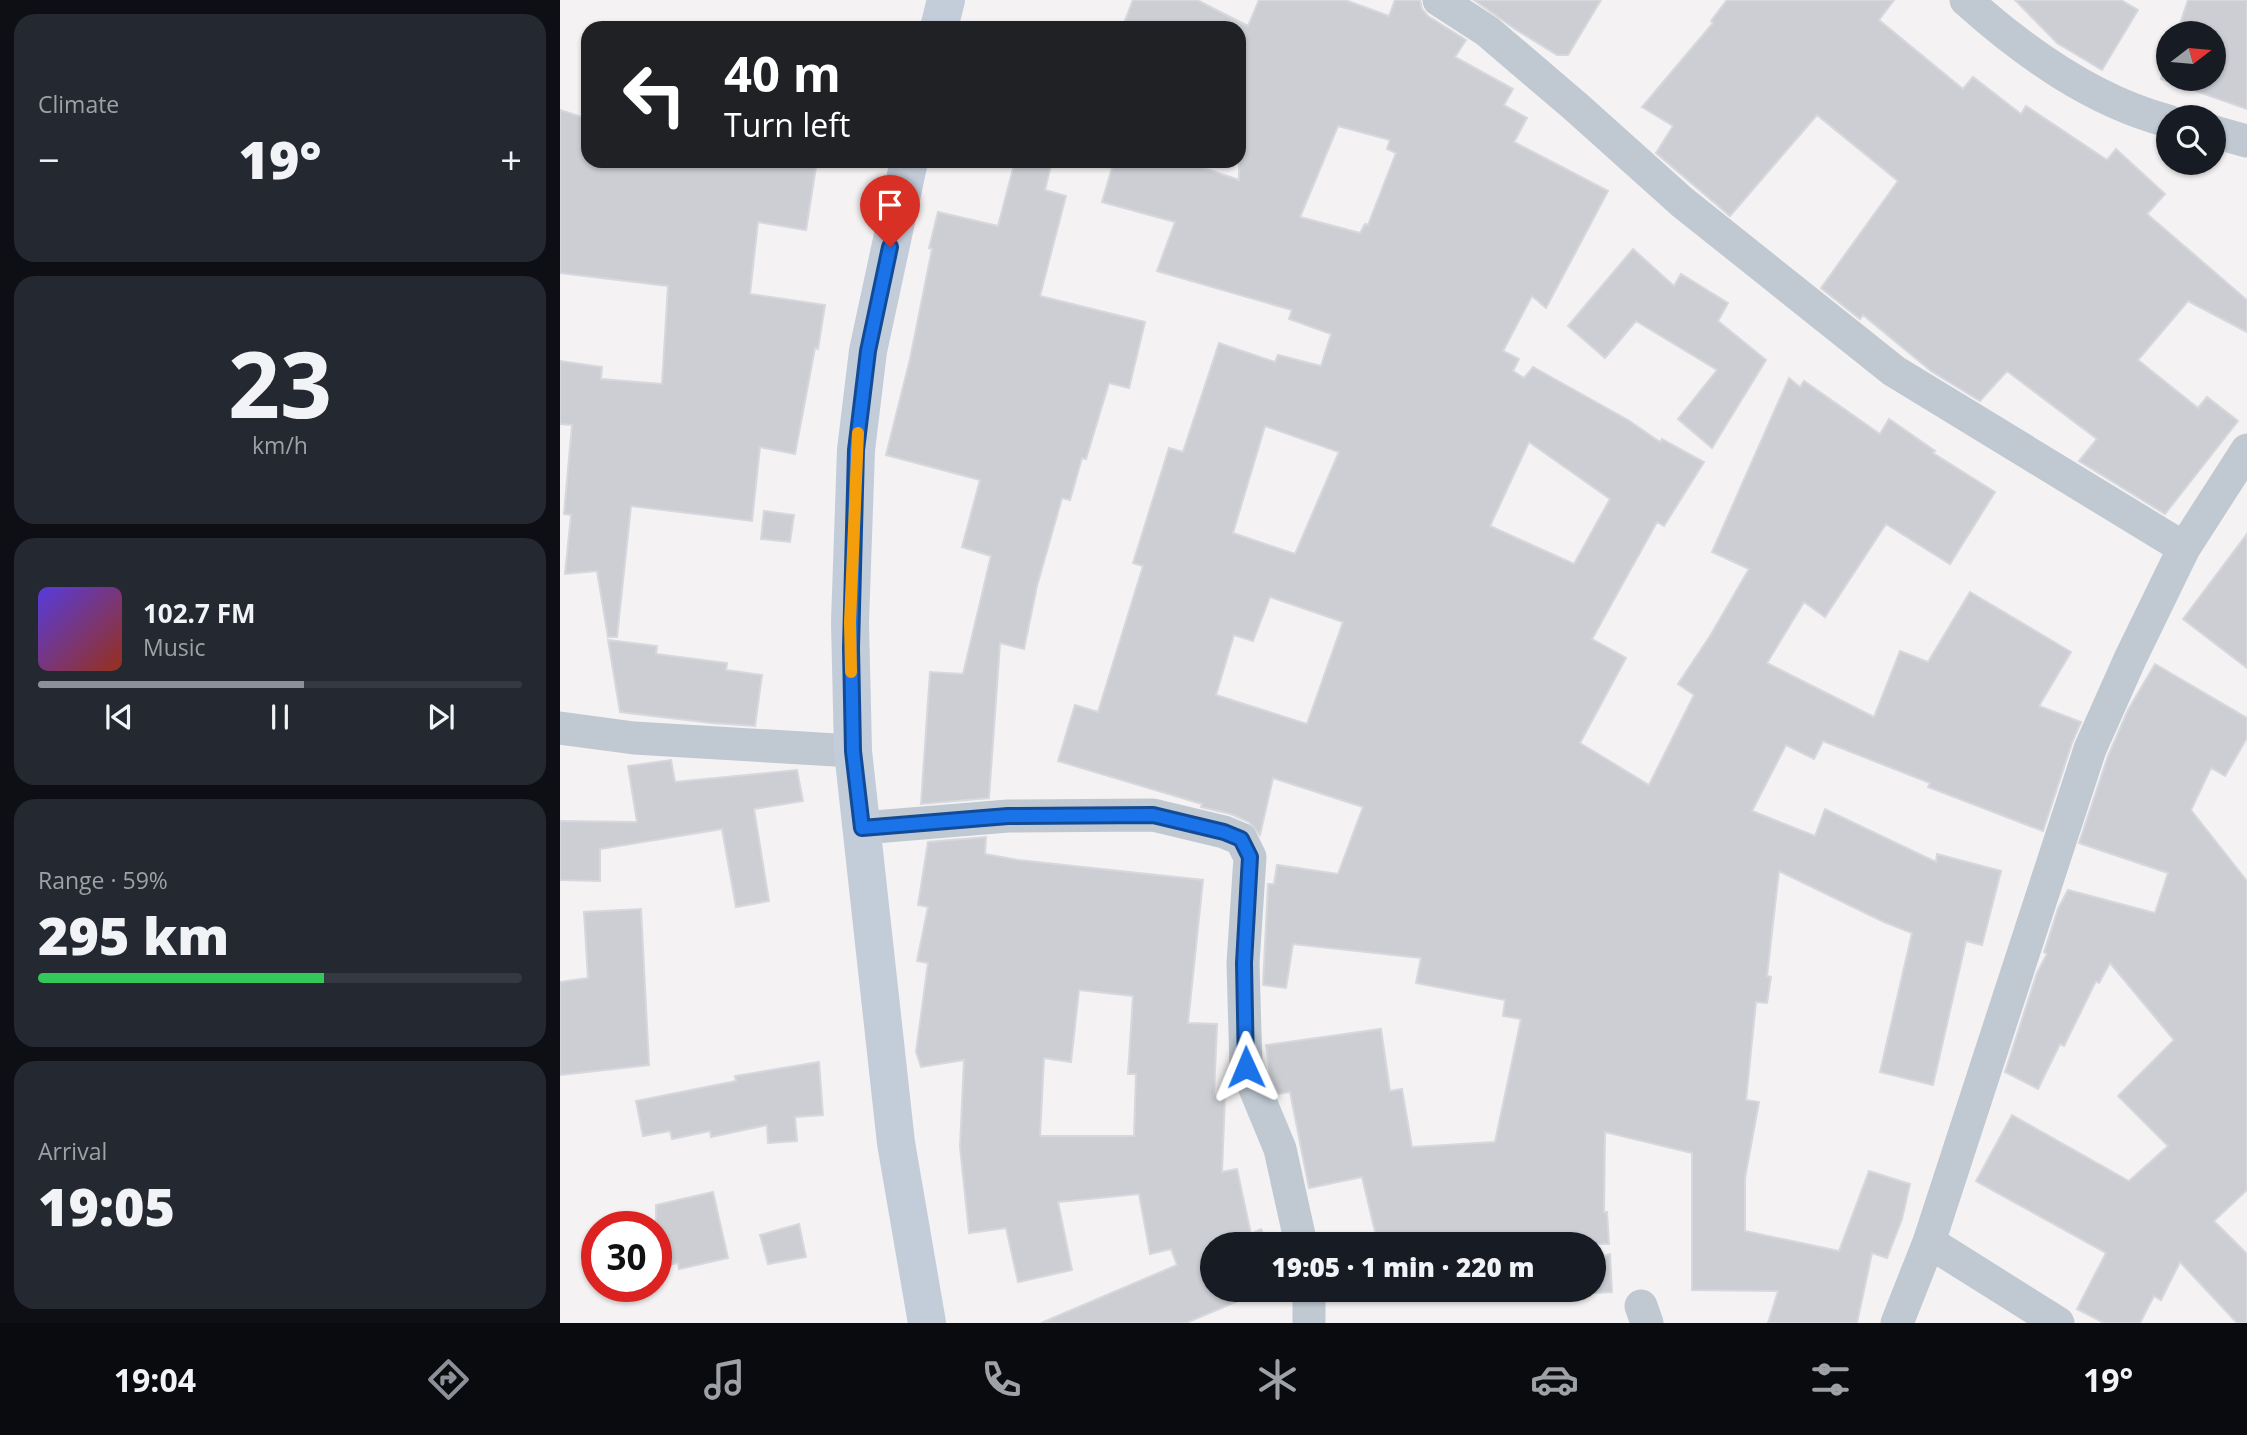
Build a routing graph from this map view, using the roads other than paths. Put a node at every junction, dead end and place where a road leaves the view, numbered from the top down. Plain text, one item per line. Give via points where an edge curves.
1 (946, 0) edge
2 (1439, 0) edge
3 (1966, 0) edge
4 (941, 21) edge
5 (2156, 118) edge
6 (2226, 135) edge
7 (2247, 141) edge
8 (907, 168) edge
9 (2247, 450) edge
10 (2184, 548) junction
11 (560, 728) edge
12 (853, 751) junction
13 (862, 828) junction
14 (1298, 1232) edge
15 (1929, 1242) junction
16 (1309, 1302) edge
17 (927, 1323) edge
18 (1309, 1323) edge
19 (1897, 1323) edge
20 (2058, 1323) edge

1 - 4 main road
2 - 10 street via 1487,31 1682,202 1894,371
3 - 5 street via 2062,75
6 - 7 street
8 - 12 main road via 868,351 856,450 850,622
9 - 10 street
10 - 15 street via 2090,749
11 - 12 street via 634,738
12 - 13 main road
13 - 14 street via 1008,816 1153,815 1241,839 1250,857 1244,963 1246,1067 1280,1149
13 - 17 main road via 896,1143
15 - 19 street
15 - 20 street
16 - 18 street

